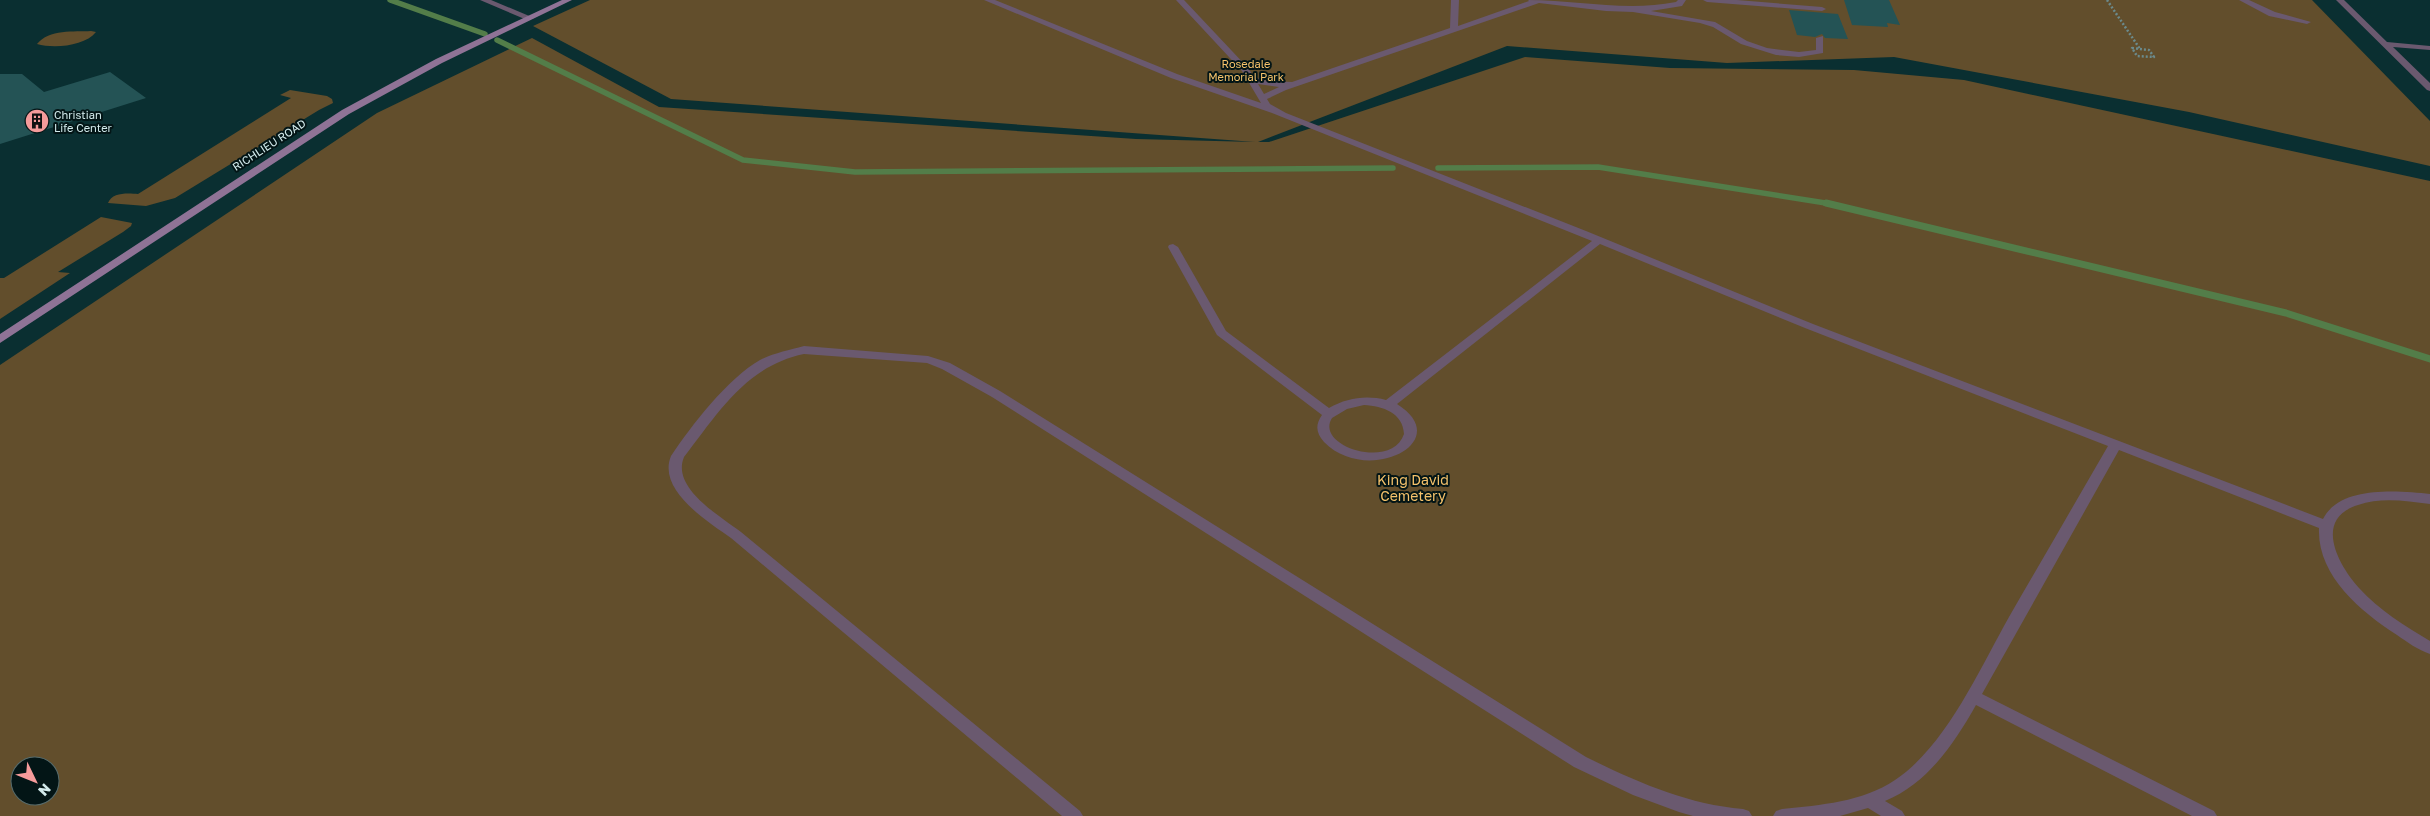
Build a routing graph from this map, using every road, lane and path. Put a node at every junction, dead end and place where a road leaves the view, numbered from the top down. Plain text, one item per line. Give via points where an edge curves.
1 (484, 0) edge
2 (568, 0) edge
3 (988, 0) edge
4 (1180, 0) edge
5 (1454, 0) edge
6 (1532, 0) edge
7 (1682, 0) edge
8 (1707, 0) edge
9 (2106, 0) edge
10 (2243, 0) edge
11 (2340, 0) edge
12 (1538, 1) edge
13 (1822, 8) dead end
14 (1637, 11) junction
15 (530, 18) junction
16 (2307, 22) dead end
17 (1454, 30) junction
18 (1820, 38) dead end
19 (2385, 44) junction
20 (2430, 48) edge
21 (2140, 49) junction
22 (1250, 78) junction
23 (1298, 83) junction
24 (2430, 88) edge
25 (1262, 98) junction
26 (1277, 112) junction
27 (1599, 240) junction
28 (1173, 247) dead end
29 (0, 339) edge
30 (1388, 405) junction
31 (1328, 413) junction
32 (2115, 446) junction
33 (2430, 499) edge
34 (2326, 526) junction
35 (2430, 648) edge
36 (1972, 696) junction
37 (1868, 800) junction
38 (1074, 816) edge
39 (1730, 816) edge
40 (1743, 816) edge
41 (1782, 816) edge
42 (1896, 816) edge
43 (2208, 816) edge

1 - 15 street
2 - 15 main road, RICHLIEU ROAD
3 - 26 street via 1174,76
4 - 22 street via 1225,46
5 - 17 street
6 - 12 street
7 - 14 street via 1679,4 1663,8
8 - 13 street
9 - 21 path
10 - 16 street via 2272,14
11 - 19 street
12 - 14 street
12 - 17 street
14 - 18 street via 1711,23 1760,49 1787,53 1820,52
15 - 29 main road, RICHLIEU ROAD via 367,98
17 - 23 street
19 - 20 street
19 - 24 street
21 - 21 path via 2149,50 2154,57 2137,56 2132,48
22 - 23 street via 1282,85
22 - 25 street
23 - 25 street
25 - 26 street
26 - 27 street
27 - 30 street
27 - 32 street
28 - 31 street via 1221,334
30 - 31 street via 1348,402
30 - 31 street via 1407,419 1410,438 1393,453 1379,456 1349,453 1336,447 1323,430
32 - 34 street
32 - 36 street
33 - 34 street via 2372,497 2350,502 2334,512
34 - 35 street via 2324,542 2346,584 2391,623
36 - 37 street via 1938,750 1913,776 1885,794
36 - 43 street
37 - 41 street via 1819,814
37 - 42 street
38 - 39 street via 744,541 698,507 677,481 674,468 678,456 737,382 756,366 781,355 804,350 928,360 946,366 996,394 1580,762 1665,802
39 - 40 street

